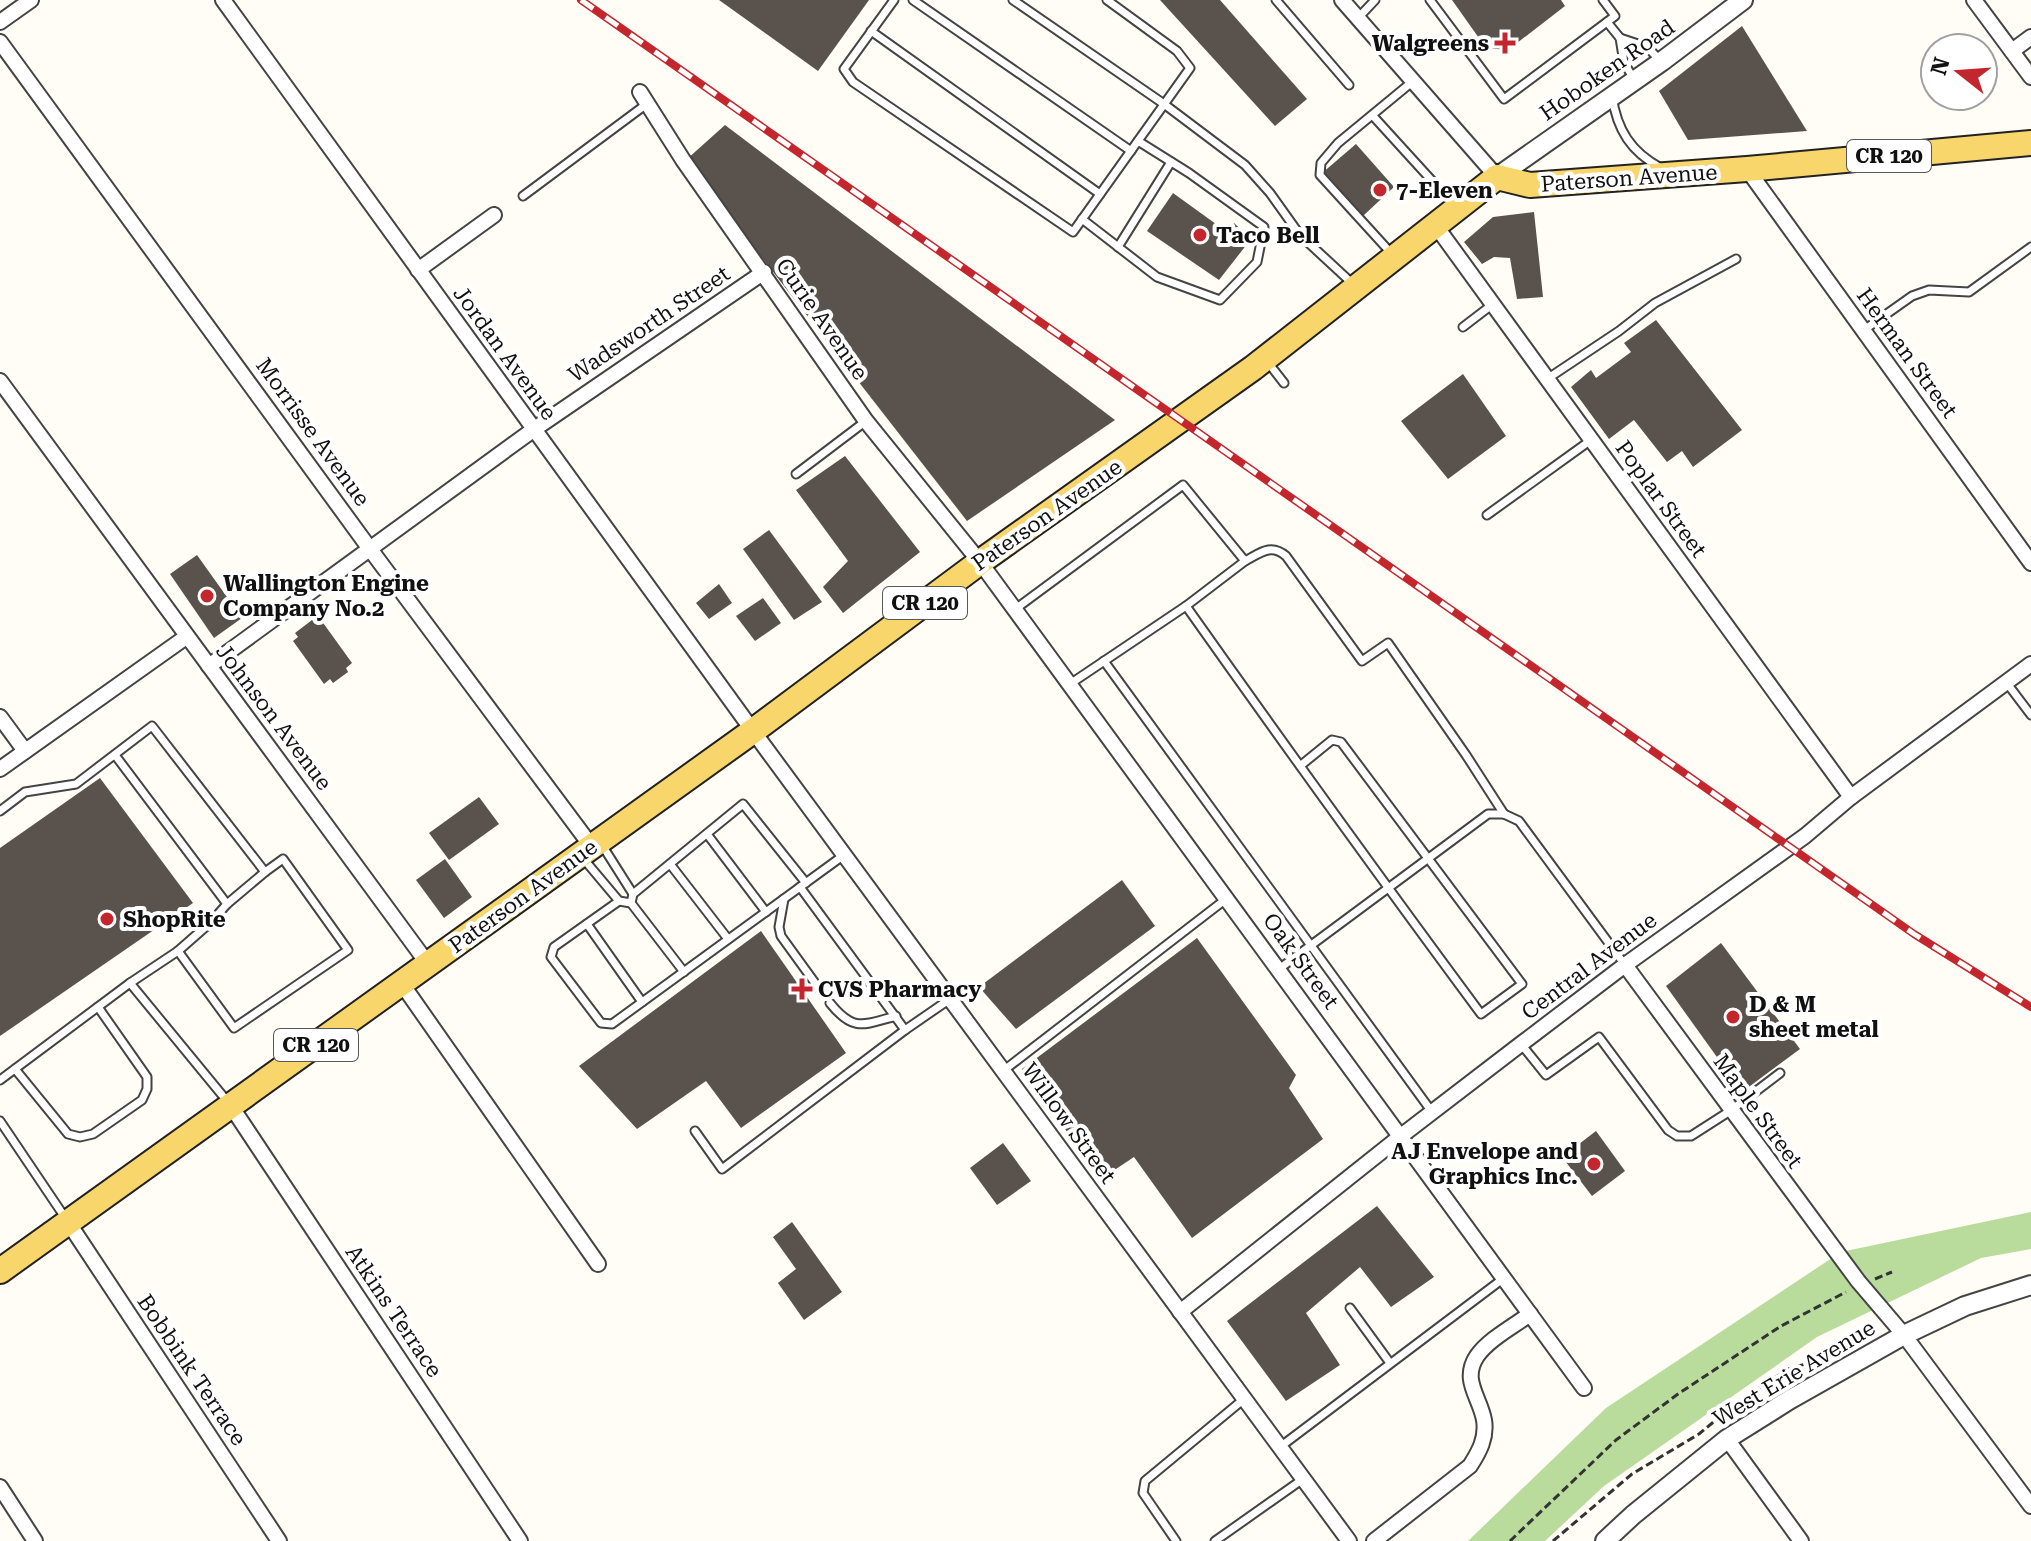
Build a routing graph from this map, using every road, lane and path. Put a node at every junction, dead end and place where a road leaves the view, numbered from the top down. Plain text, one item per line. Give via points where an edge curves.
1 (31, 0) edge
2 (223, 0) edge
3 (894, 0) edge
4 (913, 0) edge
5 (1013, 0) edge
6 (1107, 0) edge
7 (1276, 0) edge
8 (1342, 0) edge
9 (1375, 0) edge
10 (1430, 0) edge
11 (1603, 0) edge
12 (1974, 0) edge
13 (1735, 3) edge
14 (1358, 18) junction
15 (0, 22) edge
16 (1607, 22) junction
17 (871, 31) junction
18 (2031, 37) edge
19 (1620, 38) junction
20 (0, 42) edge
21 (2012, 51) junction
22 (1661, 62) junction
23 (2031, 77) edge
24 (1414, 80) junction
25 (1635, 81) junction
26 (1349, 85) dead end
27 (1612, 96) junction
28 (644, 98) joint
29 (1164, 104) junction
30 (1373, 116) junction
31 (1138, 141) junction
32 (2031, 143) edge
33 (1131, 151) junction
34 (1171, 162) junction
35 (1747, 169) junction
36 (1673, 175) junction
37 (1497, 177) junction
38 (1100, 194) junction
39 (523, 196) dead end
40 (1458, 209) junction
41 (494, 215) dead end
42 (1082, 219) junction
43 (1436, 226) junction
44 (1118, 247) junction
45 (2031, 247) edge
46 (1395, 257) junction
47 (1736, 259) dead end
48 (418, 270) junction
49 (764, 272) junction
50 (1356, 287) junction
51 (1493, 304) junction
52 (1463, 327) dead end
53 (1863, 331) junction
54 (1265, 359) junction
55 (1547, 379) junction
56 (0, 381) edge
57 (1284, 383) dead end
58 (866, 421) junction
59 (533, 430) junction
60 (1591, 440) junction
61 (796, 474) dead end
62 (1487, 515) dead end
63 (370, 549) junction
64 (1245, 561) junction
65 (980, 562) junction
66 (2031, 563) edge
67 (1186, 606) junction
68 (1014, 610) junction
69 (186, 637) junction
70 (1104, 661) junction
71 (2031, 664) edge
72 (209, 666) junction
73 (2006, 682) junction
74 (1070, 684) junction
75 (2031, 715) edge
76 (0, 717) edge
77 (753, 731) junction
78 (25, 751) junction
79 (115, 755) junction
80 (1300, 766) junction
81 (0, 769) edge
82 (1851, 797) junction
83 (0, 811) edge
84 (1504, 814) junction
85 (707, 834) junction
86 (591, 848) junction
87 (844, 855) junction
88 (1429, 858) junction
89 (670, 864) junction
90 (265, 872) junction
91 (803, 885) junction
92 (1388, 888) junction
93 (632, 898) junction
94 (1228, 898) junction
95 (784, 899) junction
96 (619, 901) junction
97 (227, 904) junction
98 (766, 912) junction
99 (587, 924) junction
100 (728, 939) junction
101 (1311, 945) junction
102 (178, 951) junction
103 (428, 964) junction
104 (1625, 965) junction
105 (1279, 969) junction
106 (684, 972) junction
107 (130, 983) junction
108 (402, 984) junction
109 (823, 994) dead end
110 (950, 999) junction
111 (642, 1002) junction
112 (830, 1003) dead end
113 (98, 1007) junction
114 (896, 1016) junction
115 (905, 1030) junction
116 (1521, 1044) junction
117 (15, 1069) junction
118 (1003, 1071) junction
119 (1780, 1073) dead end
120 (0, 1080) edge
121 (231, 1106) junction
122 (1730, 1111) junction
123 (1432, 1112) junction
124 (0, 1121) edge
125 (695, 1131) dead end
126 (1401, 1136) junction
127 (68, 1222) junction
128 (598, 1264) dead end
129 (0, 1271) edge
130 (1892, 1272) dead end
131 (1504, 1278) junction
132 (1860, 1284) junction
133 (2031, 1285) edge
134 (1350, 1308) dead end
135 (1180, 1312) junction
136 (1530, 1314) junction
137 (1904, 1335) junction
138 (1390, 1363) junction
139 (1584, 1388) dead end
140 (1244, 1399) junction
141 (1727, 1439) junction
142 (1280, 1447) junction
143 (1303, 1479) junction
144 (0, 1487) edge
145 (2031, 1506) edge
146 (35, 1541) edge
147 (279, 1541) edge
148 (520, 1541) edge
149 (1176, 1541) edge
150 (1215, 1541) edge
151 (1349, 1541) edge
152 (1374, 1541) edge
153 (1510, 1541) edge
154 (1605, 1541) edge
155 (1801, 1541) edge

1 - 15 street
2 - 48 street, Jordan Avenue
3 - 17 lane
4 - 33 lane
5 - 29 lane
6 - 29 lane via 1177,51 1190,68
7 - 26 lane
8 - 14 street
9 - 14 lane
10 - 16 lane via 1504,99
11 - 16 lane via 1615,16
12 - 21 street
13 - 22 street, Hoboken Road
14 - 24 street
16 - 19 lane
17 - 38 lane
17 - 42 lane via 844,69 853,82 1073,232
18 - 21 street
19 - 22 lane via 1647,47
19 - 25 lane via 1624,63
20 - 63 street, Morrisse Avenue
21 - 23 street
22 - 25 street, Hoboken Road
24 - 30 lane
24 - 37 street
25 - 27 street, Hoboken Road
27 - 36 lane via 1631,147
27 - 37 street, Hoboken Road
28 - 39 lane
28 - 49 street, Curie Avenue
29 - 31 lane
29 - 50 lane via 1245,165 1300,235
30 - 40 lane
30 - 46 lane via 1338,143 1321,163 1320,175
31 - 33 lane
31 - 34 lane
32 - 35 main road, Paterson Avenue / CR 120
33 - 38 lane
34 - 44 lane
34 - 44 lane via 1264,227 1257,262 1220,300 1157,277
35 - 36 main road, Paterson Avenue / CR 120
35 - 53 street, Herman Street
36 - 37 main road, Paterson Avenue / CR 120 via 1530,185
37 - 40 main road, Paterson Avenue / CR 120
38 - 42 lane
40 - 43 main road, Paterson Avenue / CR 120
41 - 48 street
42 - 44 lane
43 - 46 main road, Paterson Avenue / CR 120
43 - 51 street, Poplar Street
45 - 53 lane via 1969,292 1929,290 1912,296
46 - 50 main road, Paterson Avenue / CR 120
47 - 55 lane via 1655,303
48 - 59 street, Jordan Avenue
49 - 58 street, Curie Avenue
49 - 59 street, Wadsworth Street
50 - 54 main road, Paterson Avenue / CR 120
51 - 52 lane
51 - 55 street, Poplar Street
53 - 66 street, Herman Street
54 - 57 lane
54 - 65 main road, Paterson Avenue / CR 120
55 - 60 street, Poplar Street
56 - 69 street, Johnson Avenue
58 - 61 lane
58 - 65 street, Curie Avenue
59 - 63 street, Wadsworth Street
59 - 77 street, Jordan Avenue
60 - 62 lane
60 - 82 street, Poplar Street
63 - 72 street, Wadsworth Street
63 - 86 street, Morrisse Avenue
64 - 67 lane
64 - 68 lane via 1183,485
64 - 84 lane via 1267,549 1279,550 1362,661 1388,643
65 - 68 street, Oak Street
65 - 77 main road, Paterson Avenue / CR 120
67 - 70 lane
67 - 80 lane
68 - 74 street, Oak Street
69 - 72 street, Johnson Avenue
69 - 78 street
70 - 74 lane
70 - 101 lane
71 - 73 street, Central Avenue
72 - 103 street, Johnson Avenue
73 - 75 lane
73 - 82 street, Central Avenue
74 - 94 street, Oak Street
76 - 78 street
77 - 86 main road, Paterson Avenue / CR 120
77 - 87 street, Willow Street
78 - 81 street
79 - 83 lane via 76,784 25,792
79 - 90 lane via 152,726
79 - 97 lane
80 - 88 lane via 1332,740 1341,742
80 - 92 lane
82 - 104 street, Central Avenue
84 - 88 lane via 1488,814
84 - 104 lane via 1519,821
85 - 89 lane
85 - 91 lane via 743,804
85 - 98 lane
86 - 93 lane
86 - 96 lane
86 - 103 main road, Paterson Avenue / CR 120
87 - 91 lane
87 - 110 street, Willow Street
88 - 92 lane
88 - 92 lane via 1522,984 1481,1014
89 - 93 lane
89 - 100 lane
90 - 97 lane
90 - 102 lane via 283,859 348,950 234,1028
91 - 95 lane
91 - 114 lane
92 - 101 lane
93 - 96 lane
93 - 106 lane
94 - 105 street, Oak Street
94 - 118 lane
95 - 98 lane
95 - 109 lane via 781,936
96 - 99 lane
97 - 102 lane
98 - 100 lane
99 - 111 lane
99 - 111 lane via 554,947 551,957 601,1023 612,1024
100 - 106 lane
101 - 105 lane
101 - 123 lane
102 - 107 lane
103 - 108 main road, Paterson Avenue / CR 120
104 - 116 street, Central Avenue
104 - 122 street, Maple Street
105 - 126 street, Oak Street
106 - 111 lane
107 - 113 lane
107 - 121 lane
108 - 121 main road, Paterson Avenue / CR 120
108 - 128 street
110 - 115 lane
110 - 118 street, Willow Street
112 - 114 lane via 842,1018 861,1025
113 - 117 lane
113 - 117 lane via 147,1077 142,1100 93,1134 80,1137 68,1134
114 - 115 lane
115 - 125 lane via 722,1169
116 - 122 lane via 1546,1075 1599,1037 1677,1136 1691,1136
116 - 123 street, Central Avenue
117 - 120 lane
118 - 135 street, Willow Street
119 - 122 lane
121 - 127 main road, Paterson Avenue / CR 120
121 - 148 street, Atkins Terrace
122 - 132 street, Maple Street
123 - 126 street, Central Avenue
124 - 127 lane
126 - 131 street, Oak Street
126 - 135 street, Central Avenue
127 - 129 main road, Paterson Avenue / CR 120
127 - 147 street, Bobbink Terrace
130 - 132 path
131 - 136 street, Oak Street
131 - 138 lane
132 - 137 street, Maple Street, bridge
132 - 153 path via 1781,1326 1678,1394 1616,1440
133 - 137 street, West Erie Avenue via 1965,1306
134 - 138 lane
135 - 140 street, Willow Street
136 - 139 street, Oak Street
136 - 152 street via 1486,1346 1472,1366 1472,1390 1484,1421 1479,1453 1470,1466
137 - 141 street, West Erie Avenue
137 - 145 street, Maple Street
138 - 142 lane
140 - 142 street, Willow Street
140 - 149 lane via 1145,1481 1143,1493
141 - 154 street, West Erie Avenue
141 - 155 street
142 - 143 street, Willow Street
143 - 150 lane
143 - 151 street, Willow Street
144 - 146 street

